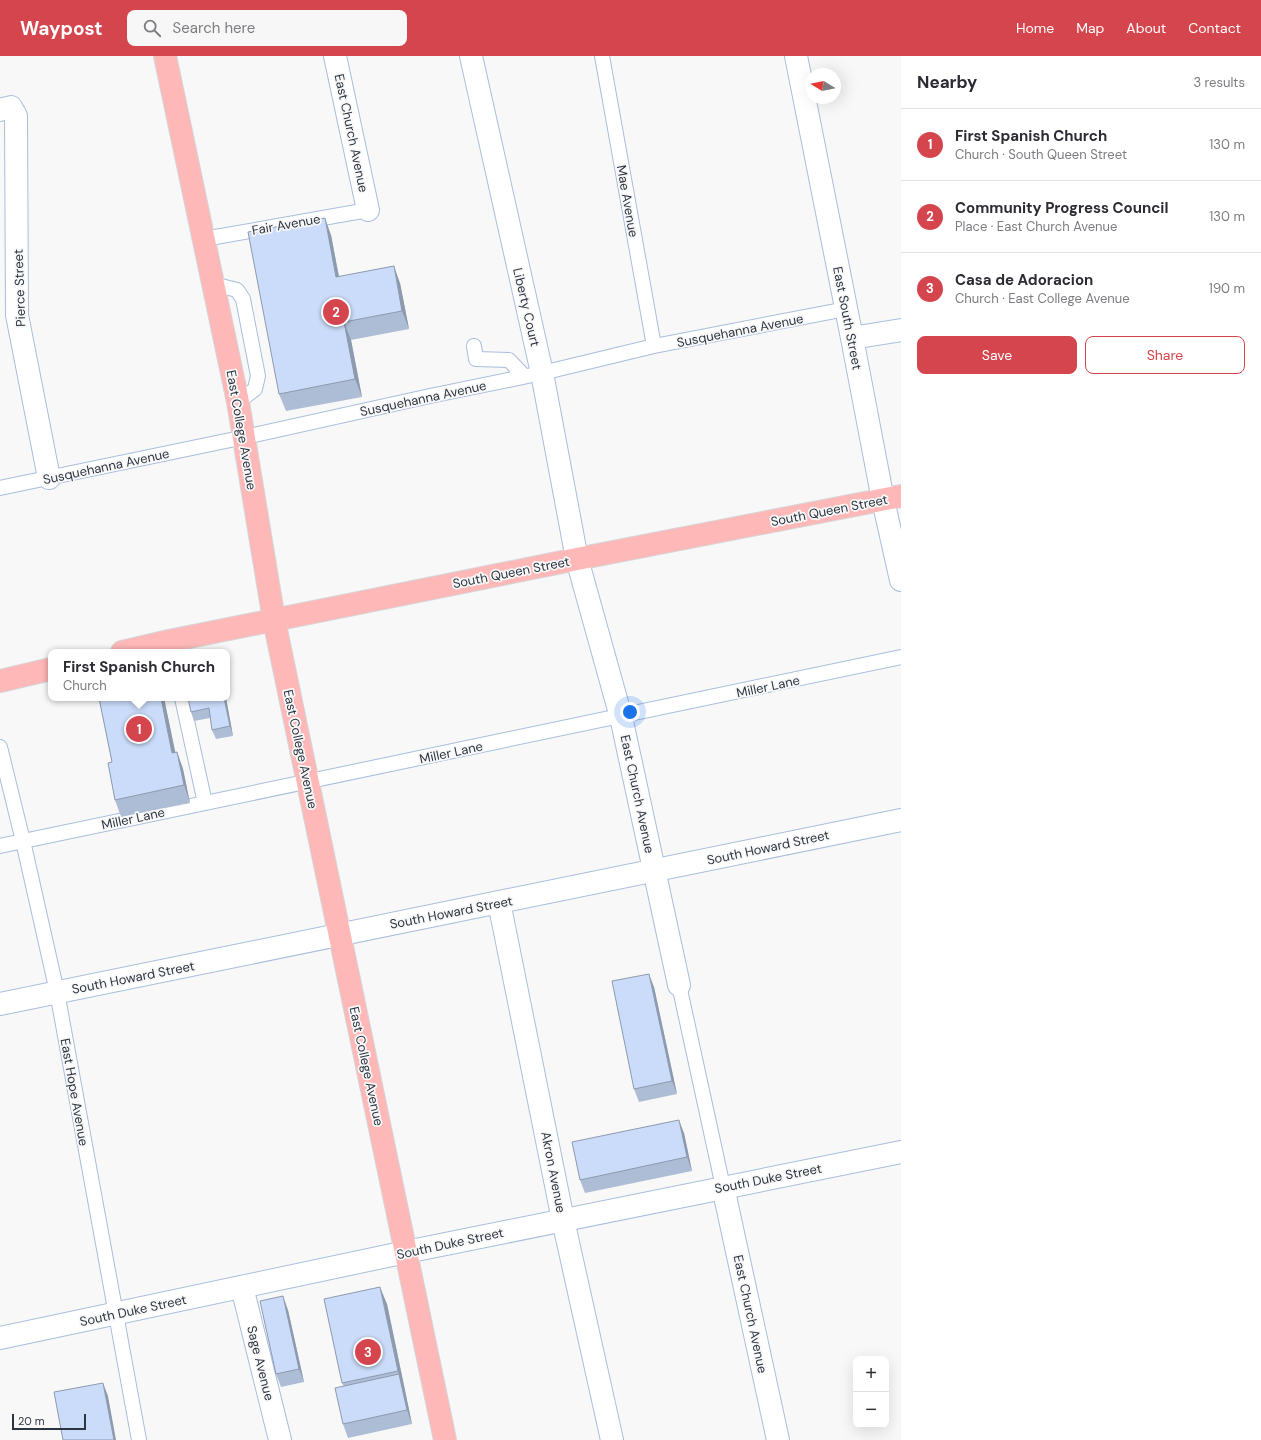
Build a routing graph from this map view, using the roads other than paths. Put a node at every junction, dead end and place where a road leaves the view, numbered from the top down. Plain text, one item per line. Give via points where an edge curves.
1 (165, 56) edge
2 (335, 56) edge
3 (470, 56) edge
4 (602, 56) edge
5 (796, 56) edge
6 (0, 110) edge
7 (368, 210) joint
8 (204, 239) junction
9 (846, 309) junction
10 (901, 330) edge
11 (852, 338) junction
12 (474, 346) dead end
13 (654, 346) junction
14 (533, 374) junction
15 (245, 437) junction
16 (48, 478) junction
17 (0, 488) edge
18 (892, 498) edge
19 (577, 559) junction
20 (901, 580) edge
21 (274, 620) junction
22 (170, 647) edge
23 (151, 649) edge
24 (901, 657) edge
25 (48, 670) edge
26 (0, 681) edge
27 (183, 701) edge
28 (621, 717) junction
29 (0, 746) edge
30 (308, 781) junction
31 (205, 803) junction
32 (901, 820) edge
33 (23, 841) junction
34 (0, 846) edge
35 (654, 871) junction
36 (499, 902) junction
37 (340, 935) junction
38 (679, 985) joint
39 (57, 992) junction
40 (0, 1004) edge
41 (901, 1152) edge
42 (723, 1187) junction
43 (564, 1220) junction
44 (406, 1252) junction
45 (242, 1287) junction
46 (116, 1314) junction
47 (0, 1338) edge
48 (139, 1440) edge
49 (280, 1440) edge
50 (445, 1440) edge
51 (612, 1440) edge
52 (778, 1440) edge

1 - 8 main road, East College Avenue
2 - 7 street, East Church Avenue
3 - 14 street, Liberty Court
4 - 13 lane, Mae Avenue
5 - 9 street, East South Street
6 - 16 street, Pierce Street via 11,107 16,116 17,315
7 - 8 lane, Fair Avenue
8 - 15 main road, East College Avenue
9 - 11 street, East South Street
9 - 13 lane, Susquehanna Avenue
10 - 11 street
11 - 18 street, East South Street
12 - 14 lane via 476,359 509,360
13 - 14 lane, Susquehanna Avenue
14 - 15 lane, Susquehanna Avenue
14 - 19 street, Liberty Court
15 - 16 lane, Susquehanna Avenue
15 - 21 main road, East College Avenue
16 - 17 lane, Susquehanna Avenue
18 - 19 main road, South Queen Street
18 - 20 street, East South Street
19 - 21 main road, South Queen Street
19 - 28 street, East Church Avenue
21 - 22 main road, South Queen Street
21 - 30 main road, East College Avenue
22 - 23 main road, South Queen Street
24 - 28 lane, Miller Lane
25 - 26 main road
27 - 31 lane
28 - 30 lane, Miller Lane
28 - 35 street, East Church Avenue
29 - 33 lane, East Hope Avenue
30 - 31 lane, Miller Lane
30 - 37 main road, East College Avenue
31 - 33 lane, Miller Lane
32 - 35 street, South Howard Street
33 - 34 lane, Miller Lane
33 - 39 lane, East Hope Avenue
35 - 36 street, South Howard Street
35 - 38 street, East Church Avenue
36 - 37 street, South Howard Street
36 - 43 street, Akron Avenue
37 - 39 street, South Howard Street
37 - 44 main road, East College Avenue
38 - 42 lane
39 - 40 street, South Howard Street
39 - 46 lane, East Hope Avenue
41 - 42 street, South Duke Street
42 - 43 street, South Duke Street
42 - 52 street, East Church Avenue
43 - 44 street, South Duke Street
43 - 51 street, Akron Avenue
44 - 45 street, South Duke Street
44 - 50 main road, East College Avenue
45 - 46 street, South Duke Street
45 - 49 street, Sage Avenue
46 - 47 street, South Duke Street
46 - 48 lane, East Hope Avenue

